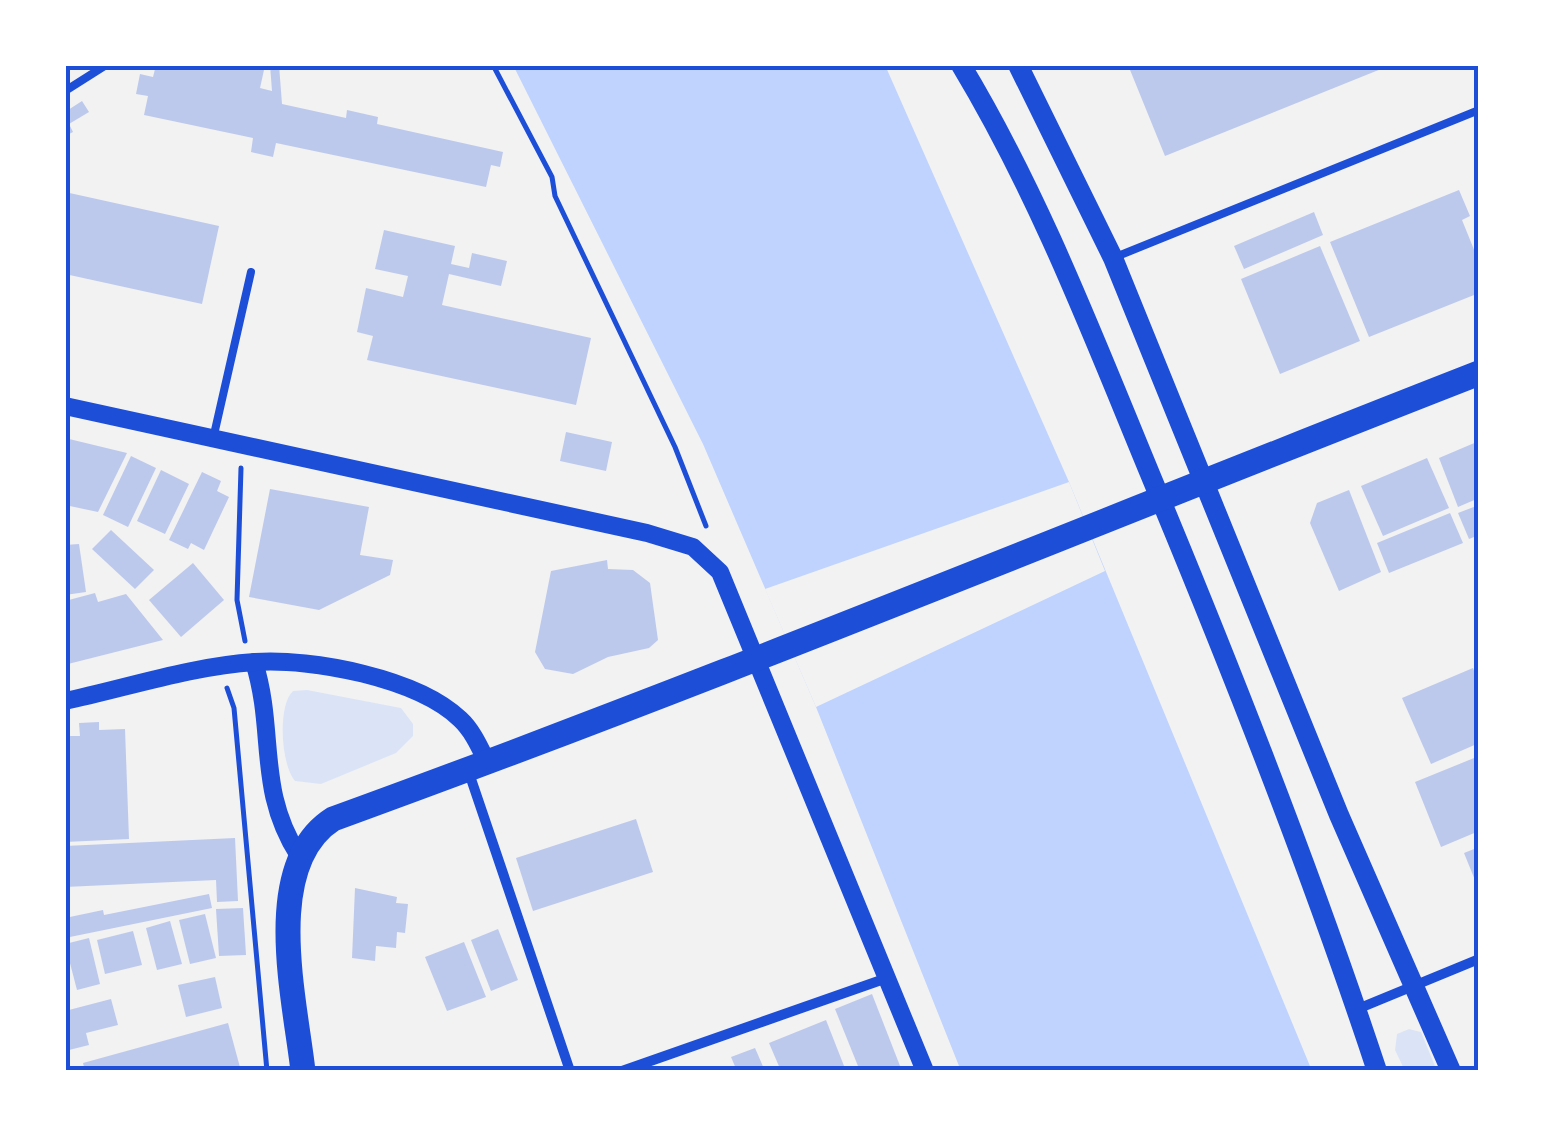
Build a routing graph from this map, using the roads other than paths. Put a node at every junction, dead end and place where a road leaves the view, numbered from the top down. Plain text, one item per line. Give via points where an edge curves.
1 (106, 65) edge
2 (961, 65) edge
3 (1018, 65) edge
4 (65, 91) edge
5 (1479, 110) edge
6 (1114, 258) junction
7 (252, 272) dead end
8 (1479, 373) edge
9 (65, 406) edge
10 (213, 439) junction
11 (1201, 481) junction
12 (1159, 496) junction
13 (756, 660) junction
14 (254, 662) junction
15 (65, 701) edge
16 (478, 767) junction
17 (299, 856) junction
18 (1479, 959) edge
19 (887, 978) junction
20 (1413, 986) junction
21 (1354, 1010) junction
22 (303, 1071) edge
23 (570, 1071) edge
24 (622, 1071) edge
25 (924, 1071) edge
26 (1377, 1071) edge
27 (1451, 1071) edge

1 - 4 lane
2 - 12 main road via 1040,216
3 - 6 main road
5 - 6 lane
6 - 11 main road
7 - 10 lane
8 - 11 highway
9 - 10 street
10 - 13 street via 693,547 720,572
11 - 12 highway
11 - 20 main road
12 - 13 highway
12 - 21 main road via 1292,830
13 - 16 highway
13 - 19 street
14 - 15 street
14 - 16 street via 334,670 419,692 462,721
14 - 17 street via 273,802
16 - 17 highway via 334,819
16 - 23 street
17 - 22 highway via 289,918
18 - 20 street
19 - 24 street
19 - 25 street
20 - 21 street
20 - 27 main road
21 - 26 main road

